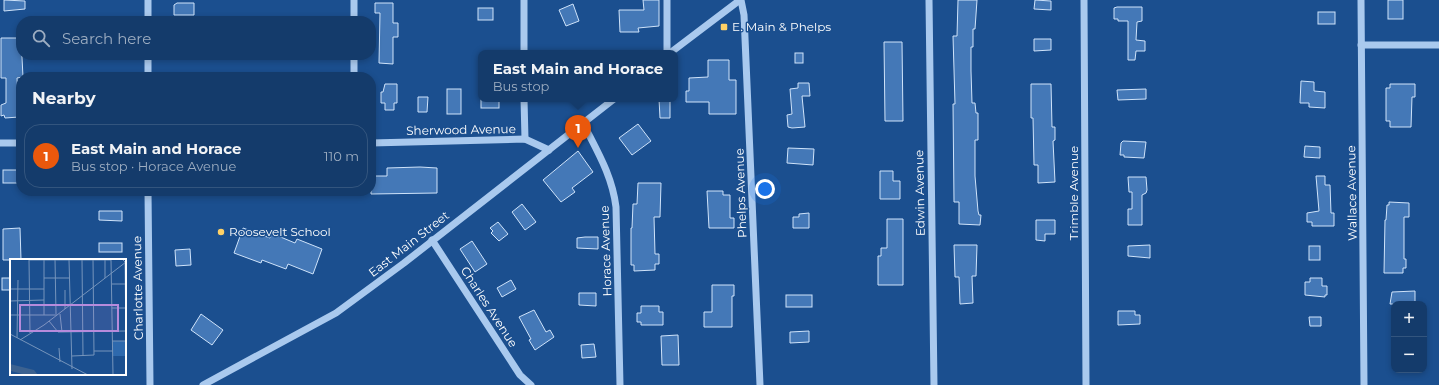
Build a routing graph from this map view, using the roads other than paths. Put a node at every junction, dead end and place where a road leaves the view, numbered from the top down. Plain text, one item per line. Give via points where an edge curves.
1 (148, 0) edge
2 (354, 0) edge
3 (524, 0) edge
4 (667, 0) edge
5 (741, 0) edge
6 (929, 0) edge
7 (1084, 0) edge
8 (1361, 0) edge
9 (148, 16) edge
10 (354, 16) edge
11 (1361, 45) junction
12 (1439, 45) edge
13 (524, 50) edge
14 (666, 50) edge
15 (674, 50) edge
16 (148, 60) edge
17 (354, 60) edge
18 (148, 72) edge
19 (354, 72) edge
20 (524, 102) edge
21 (610, 102) edge
22 (583, 123) junction
23 (525, 139) junction
24 (0, 143) edge
25 (16, 143) edge
26 (376, 143) edge
27 (549, 150) junction
28 (148, 196) edge
29 (432, 240) junction
30 (150, 385) edge
31 (203, 385) edge
32 (531, 385) edge
33 (620, 385) edge
34 (760, 385) edge
35 (934, 385) edge
36 (1086, 385) edge
37 (1364, 385) edge

1 - 9 street
2 - 10 street
3 - 13 street
4 - 14 street
5 - 15 street
5 - 34 street, Phelps Avenue via 744,15
6 - 35 street, Edwin Avenue
7 - 36 street, Trimble Avenue
8 - 11 street, Wallace Avenue
11 - 12 street
11 - 37 street, Wallace Avenue
16 - 18 street
17 - 19 street
20 - 23 street
21 - 22 street, East Main Street
22 - 27 street, East Main Street
22 - 33 street, Horace Avenue via 614,190
23 - 26 street, Sherwood Avenue
23 - 27 street, Sherwood Avenue
24 - 25 street
27 - 29 street, East Main Street
28 - 30 street, Charlotte Avenue
29 - 31 street, East Main Street via 336,313
29 - 32 street, Charles Avenue via 520,375

